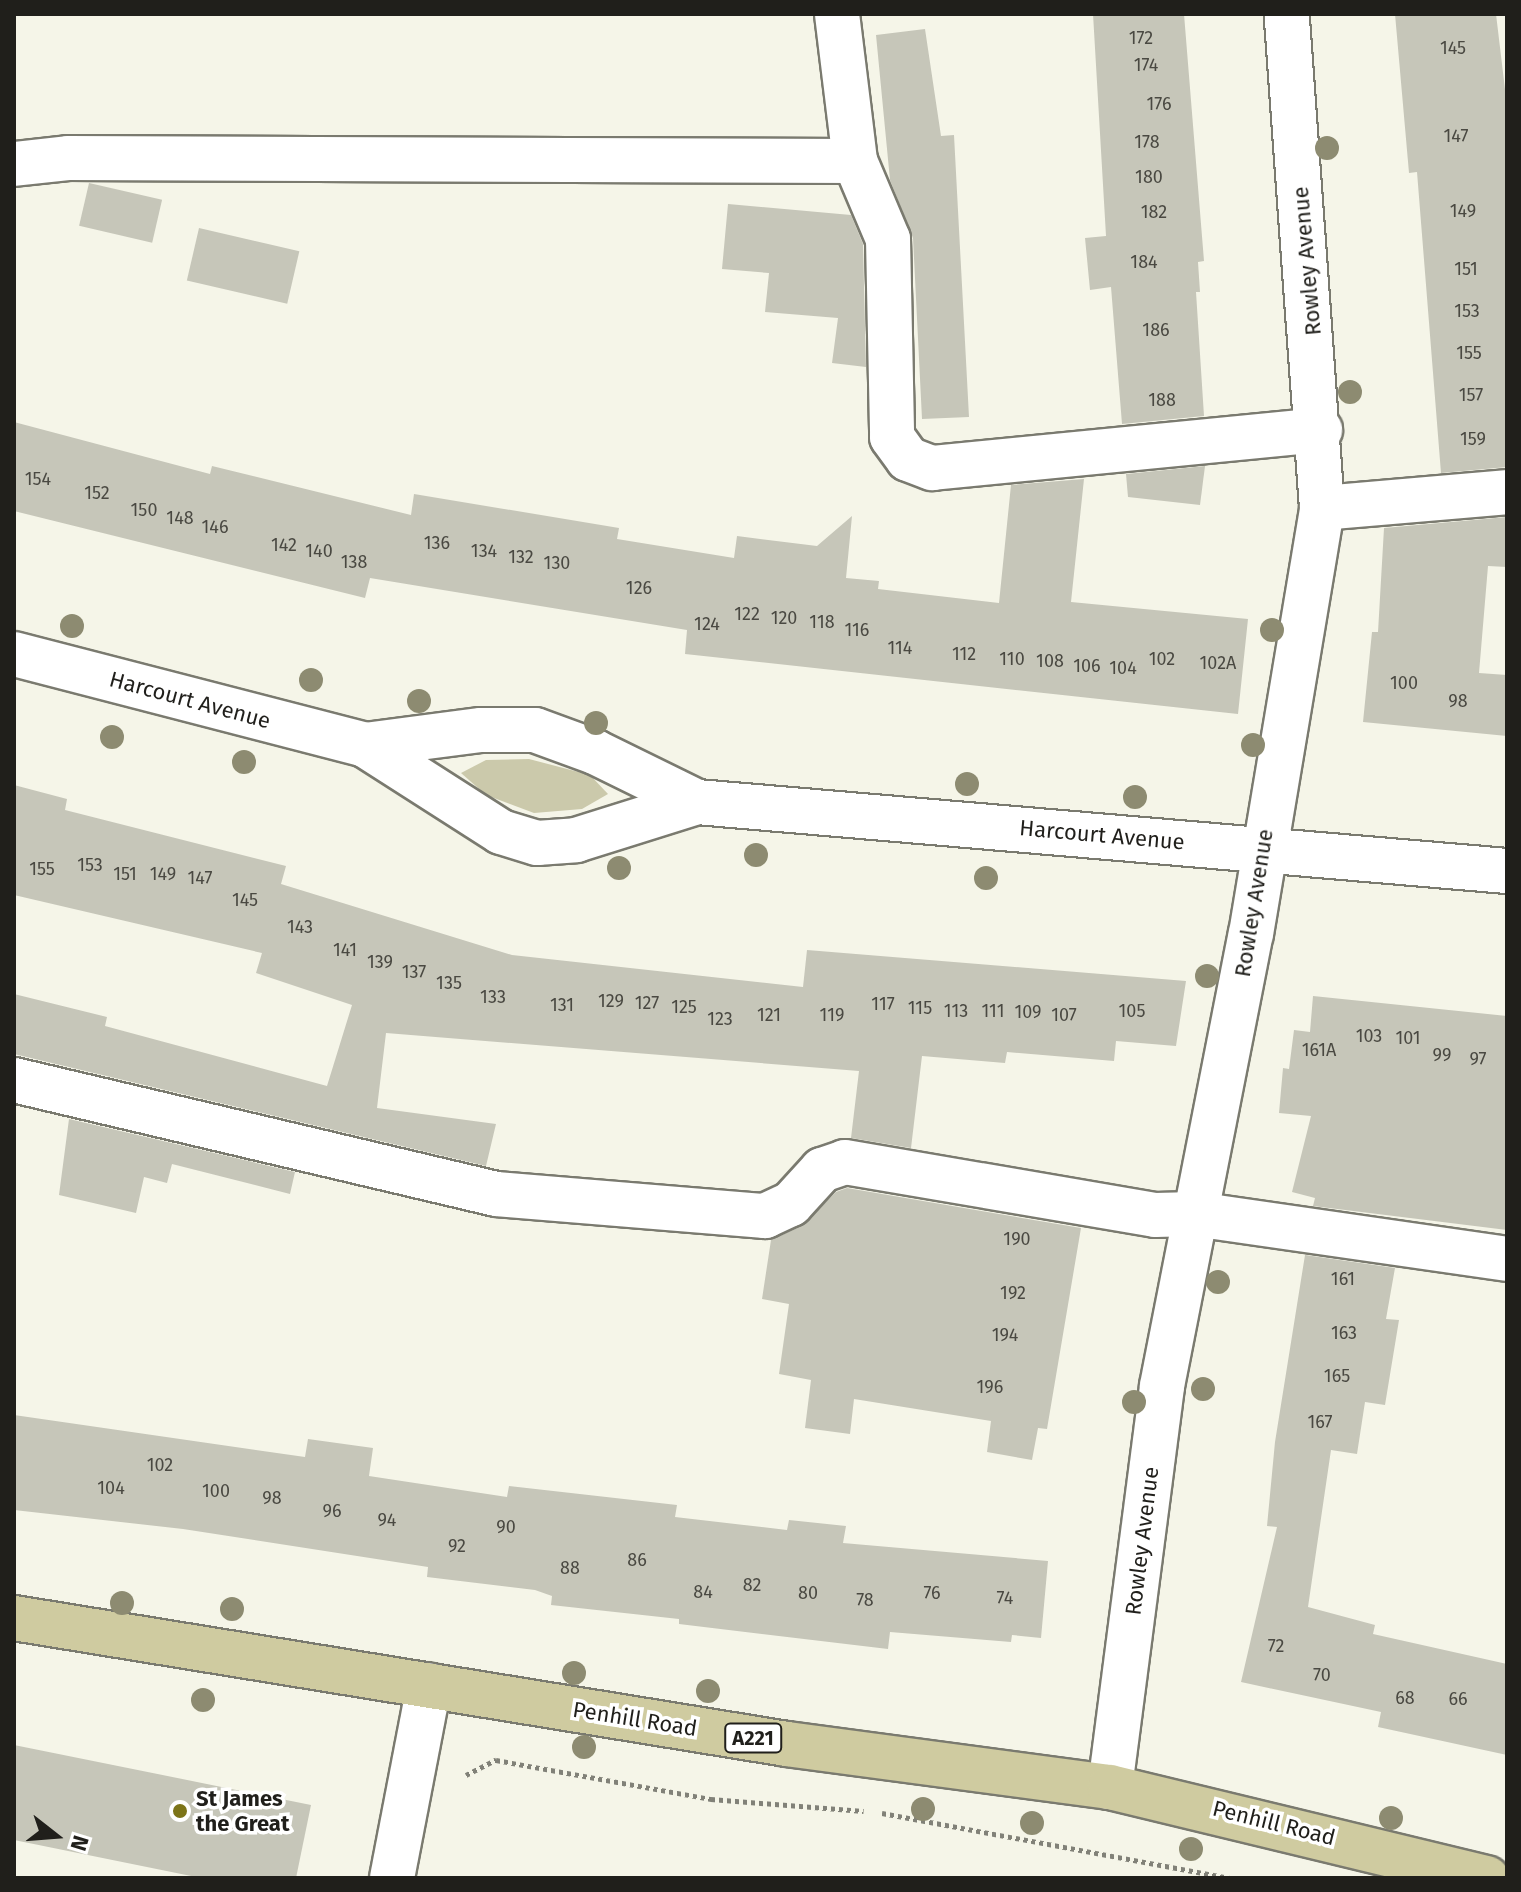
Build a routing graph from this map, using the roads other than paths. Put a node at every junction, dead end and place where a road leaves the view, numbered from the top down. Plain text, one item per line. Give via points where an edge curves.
1 (837, 14) edge
2 (1287, 14) edge
3 (855, 161) junction
4 (14, 164) edge
5 (1320, 430) junction
6 (1507, 492) edge
7 (1322, 508) junction
8 (14, 654) edge
9 (365, 745) junction
10 (697, 802) junction
11 (1263, 848) junction
12 (1507, 871) edge
13 (14, 1080) edge
14 (1195, 1214) junction
15 (1507, 1259) edge
16 (14, 1618) edge
17 (429, 1686) junction
18 (1110, 1787) junction
19 (392, 1878) edge
20 (1487, 1878) edge

1 - 3 street
2 - 5 street, Rowley Avenue
3 - 4 street via 68,158
3 - 5 street via 888,239 892,437 908,459 932,468
5 - 7 street, Rowley Avenue
6 - 7 street
7 - 11 street, Rowley Avenue
8 - 9 street, Harcourt Avenue
9 - 10 street, Harcourt Avenue via 481,730 535,730 595,752
9 - 10 street, Harcourt Avenue via 501,832 537,843 576,840
10 - 11 street, Harcourt Avenue
11 - 12 street, Harcourt Avenue
11 - 14 street, Rowley Avenue
13 - 14 street via 496,1194 765,1216 791,1204 822,1170 845,1162 1155,1215
14 - 15 street
14 - 18 street, Rowley Avenue via 1162,1386
16 - 17 main road, Penhill Road / A221
17 - 18 main road, Penhill Road / A221 via 787,1744
17 - 19 street
18 - 20 main road, Penhill Road / A221

